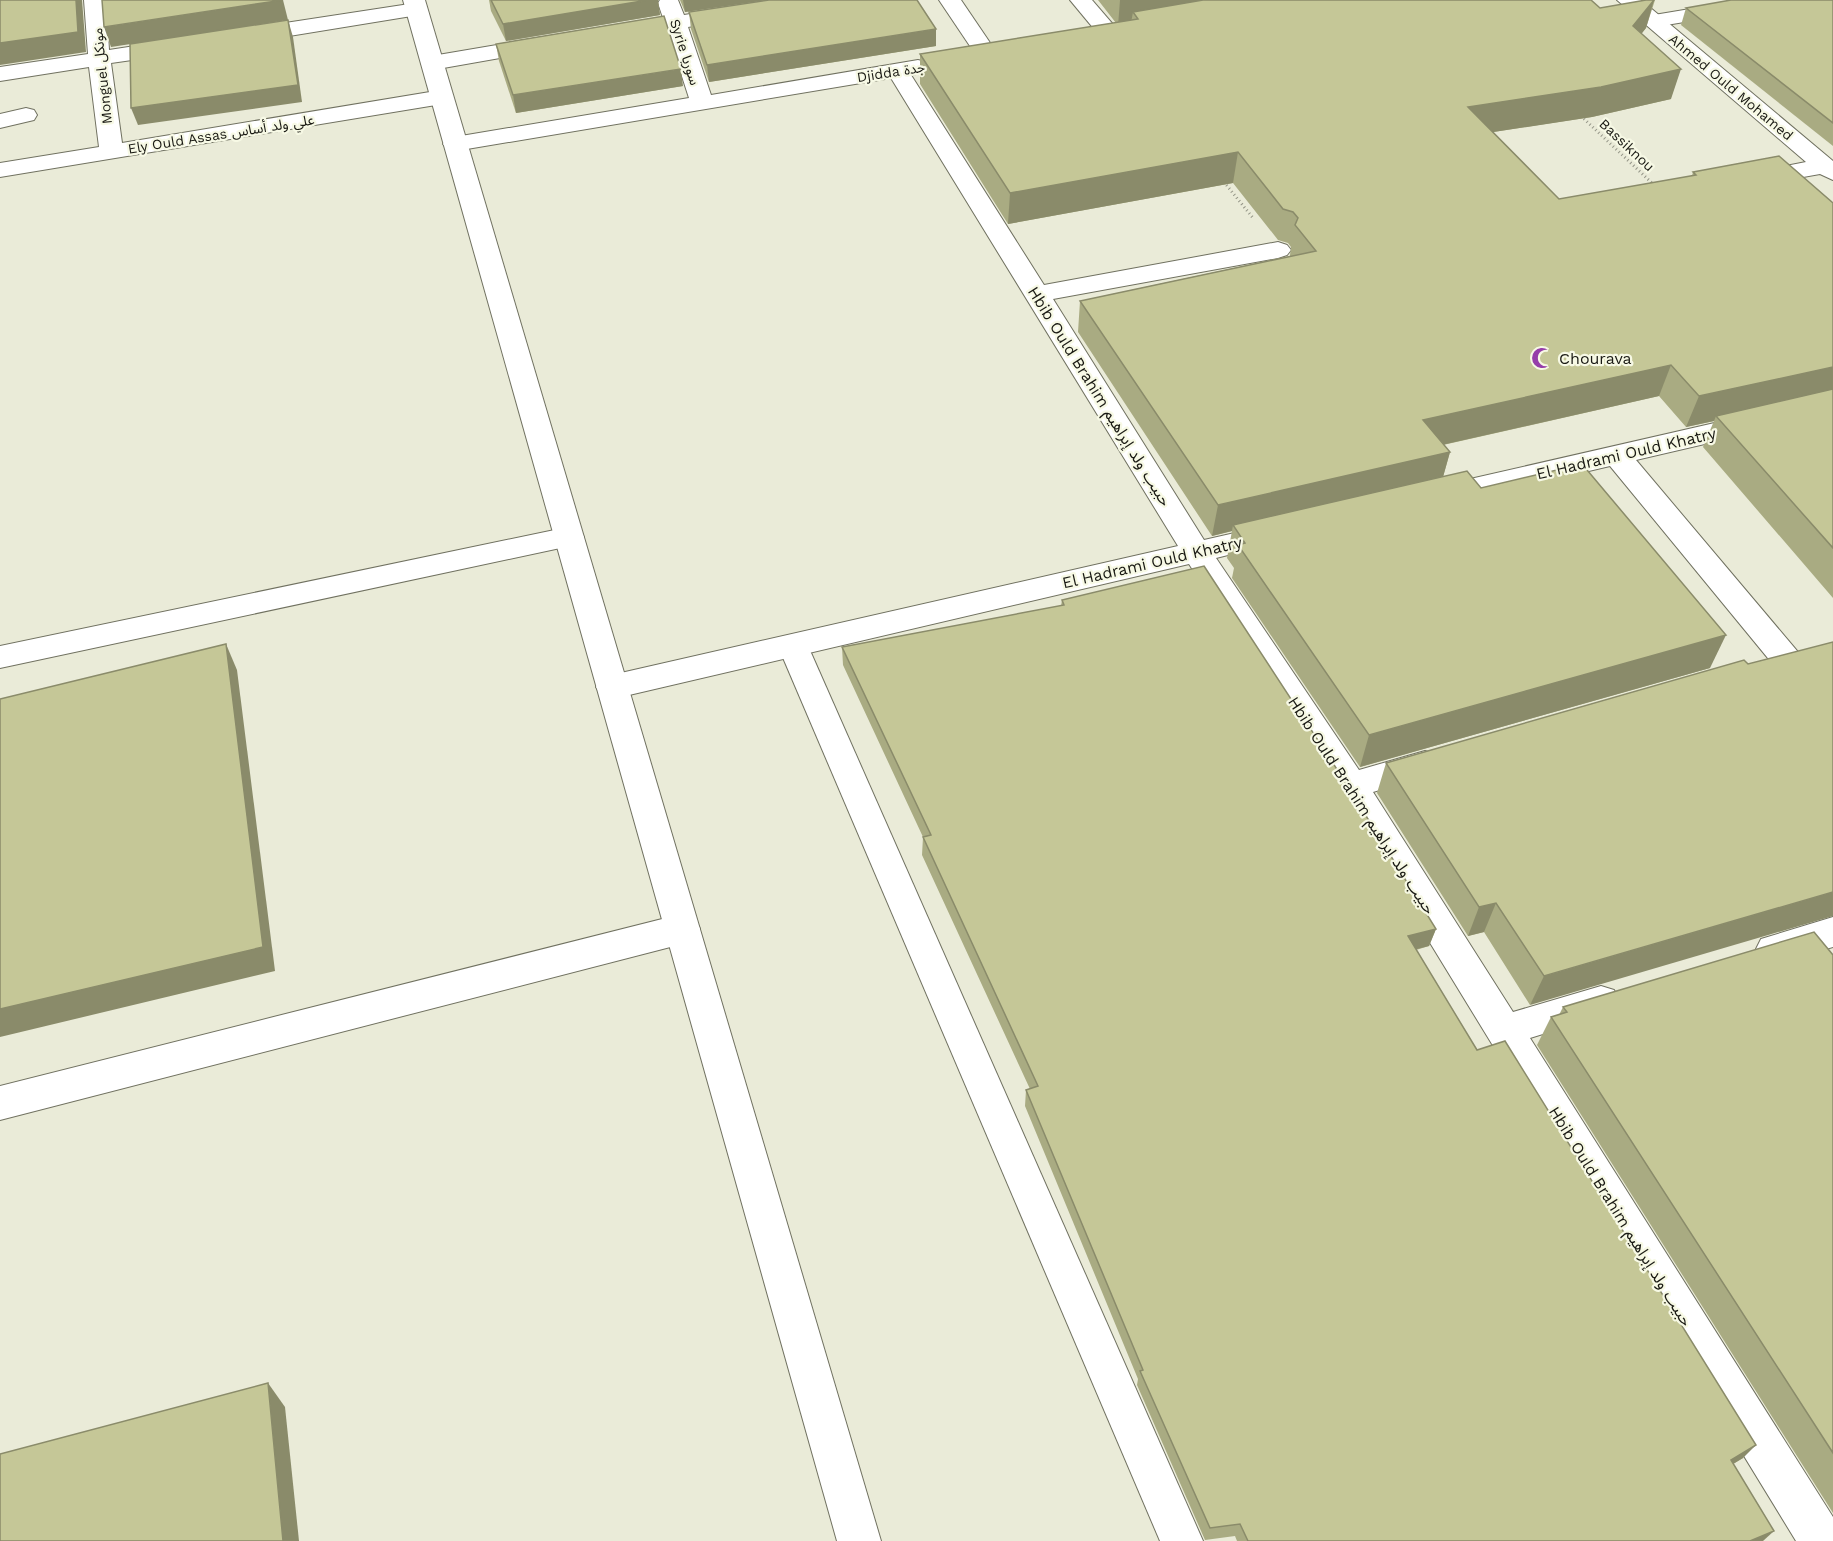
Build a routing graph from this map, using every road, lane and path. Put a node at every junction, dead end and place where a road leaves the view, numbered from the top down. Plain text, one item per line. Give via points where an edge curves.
1 (95, 0) edge
2 (668, 0) edge
3 (950, 0) edge
4 (1081, 0) edge
5 (1628, 0) edge
6 (1780, 0) edge
7 (415, 4) edge
8 (751, 11) edge
9 (1654, 21) junction
10 (674, 22) junction
11 (1134, 33) edge
12 (605, 34) edge
13 (1112, 36) junction
14 (228, 39) edge
15 (1089, 40) edge
16 (559, 42) edge
17 (193, 44) edge
18 (1011, 52) edge
19 (988, 56) junction
20 (99, 59) junction
21 (966, 60) edge
22 (432, 63) junction
23 (943, 63) edge
24 (898, 71) junction
25 (0, 74) edge
26 (441, 97) junction
27 (702, 103) junction
28 (1578, 113) edge
29 (26, 115) dead end
30 (0, 121) edge
31 (455, 144) junction
32 (111, 152) junction
33 (0, 170) edge
34 (1829, 170) edge
35 (1733, 182) edge
36 (1656, 186) edge
37 (1278, 250) dead end
38 (1037, 294) junction
39 (1833, 405) edge
40 (1617, 455) junction
41 (1411, 502) edge
42 (1298, 528) edge
43 (569, 537) junction
44 (1197, 552) junction
45 (793, 646) junction
46 (0, 657) edge
47 (1753, 670) edge
48 (612, 687) junction
49 (1454, 756) edge
50 (1351, 785) junction
51 (682, 928) junction
52 (1818, 936) edge
53 (1746, 958) edge
54 (1826, 969) edge
55 (1631, 992) edge
56 (1505, 1030) junction
57 (0, 1103) edge
58 (859, 1541) edge
59 (1182, 1541) edge
60 (1822, 1541) edge

1 - 20 street, Monguel مونكل
2 - 10 street, Syrie سوريا
3 - 19 street
4 - 13 street
5 - 9 street, Ahmed Ould Mohamed
6 - 9 lane
7 - 14 street
7 - 22 street
8 - 10 street
9 - 34 street, Ahmed Ould Mohamed
10 - 12 street
10 - 27 street, Syrie سوريا
11 - 13 street
13 - 15 street
16 - 22 street
17 - 20 street
18 - 19 street
19 - 21 street
20 - 25 street
20 - 32 street, Monguel مونكل
22 - 26 street
23 - 24 street, Djidda جدة
24 - 27 street, Djidda جدة
24 - 38 street, Hbib Ould Brahim حبيب ولد إبراهيم
26 - 31 street
26 - 32 street, Ely Ould Assas علي ولد أساس
27 - 31 street, Djidda جدة
28 - 36 path, Bassiknou
29 - 30 lane
31 - 43 street
32 - 33 street, Ely Ould Assas علي ولد أساس
34 - 35 street
37 - 38 street
38 - 44 street, Hbib Ould Brahim حبيب ولد إبراهيم
39 - 40 street, El Hadrami Ould Khatry
40 - 41 street, El Hadrami Ould Khatry
40 - 47 street via 1799,657
42 - 44 street, El Hadrami Ould Khatry
43 - 46 street
43 - 48 street
44 - 45 street, El Hadrami Ould Khatry
44 - 50 street, Hbib Ould Brahim حبيب ولد إبراهيم
45 - 48 street, El Hadrami Ould Khatry
45 - 59 lane
48 - 51 street
49 - 50 street
50 - 56 street, Hbib Ould Brahim حبيب ولد إبراهيم
51 - 57 street
51 - 58 street
52 - 53 street
52 - 54 street
55 - 56 street
56 - 60 street, Hbib Ould Brahim حبيب ولد إبراهيم

